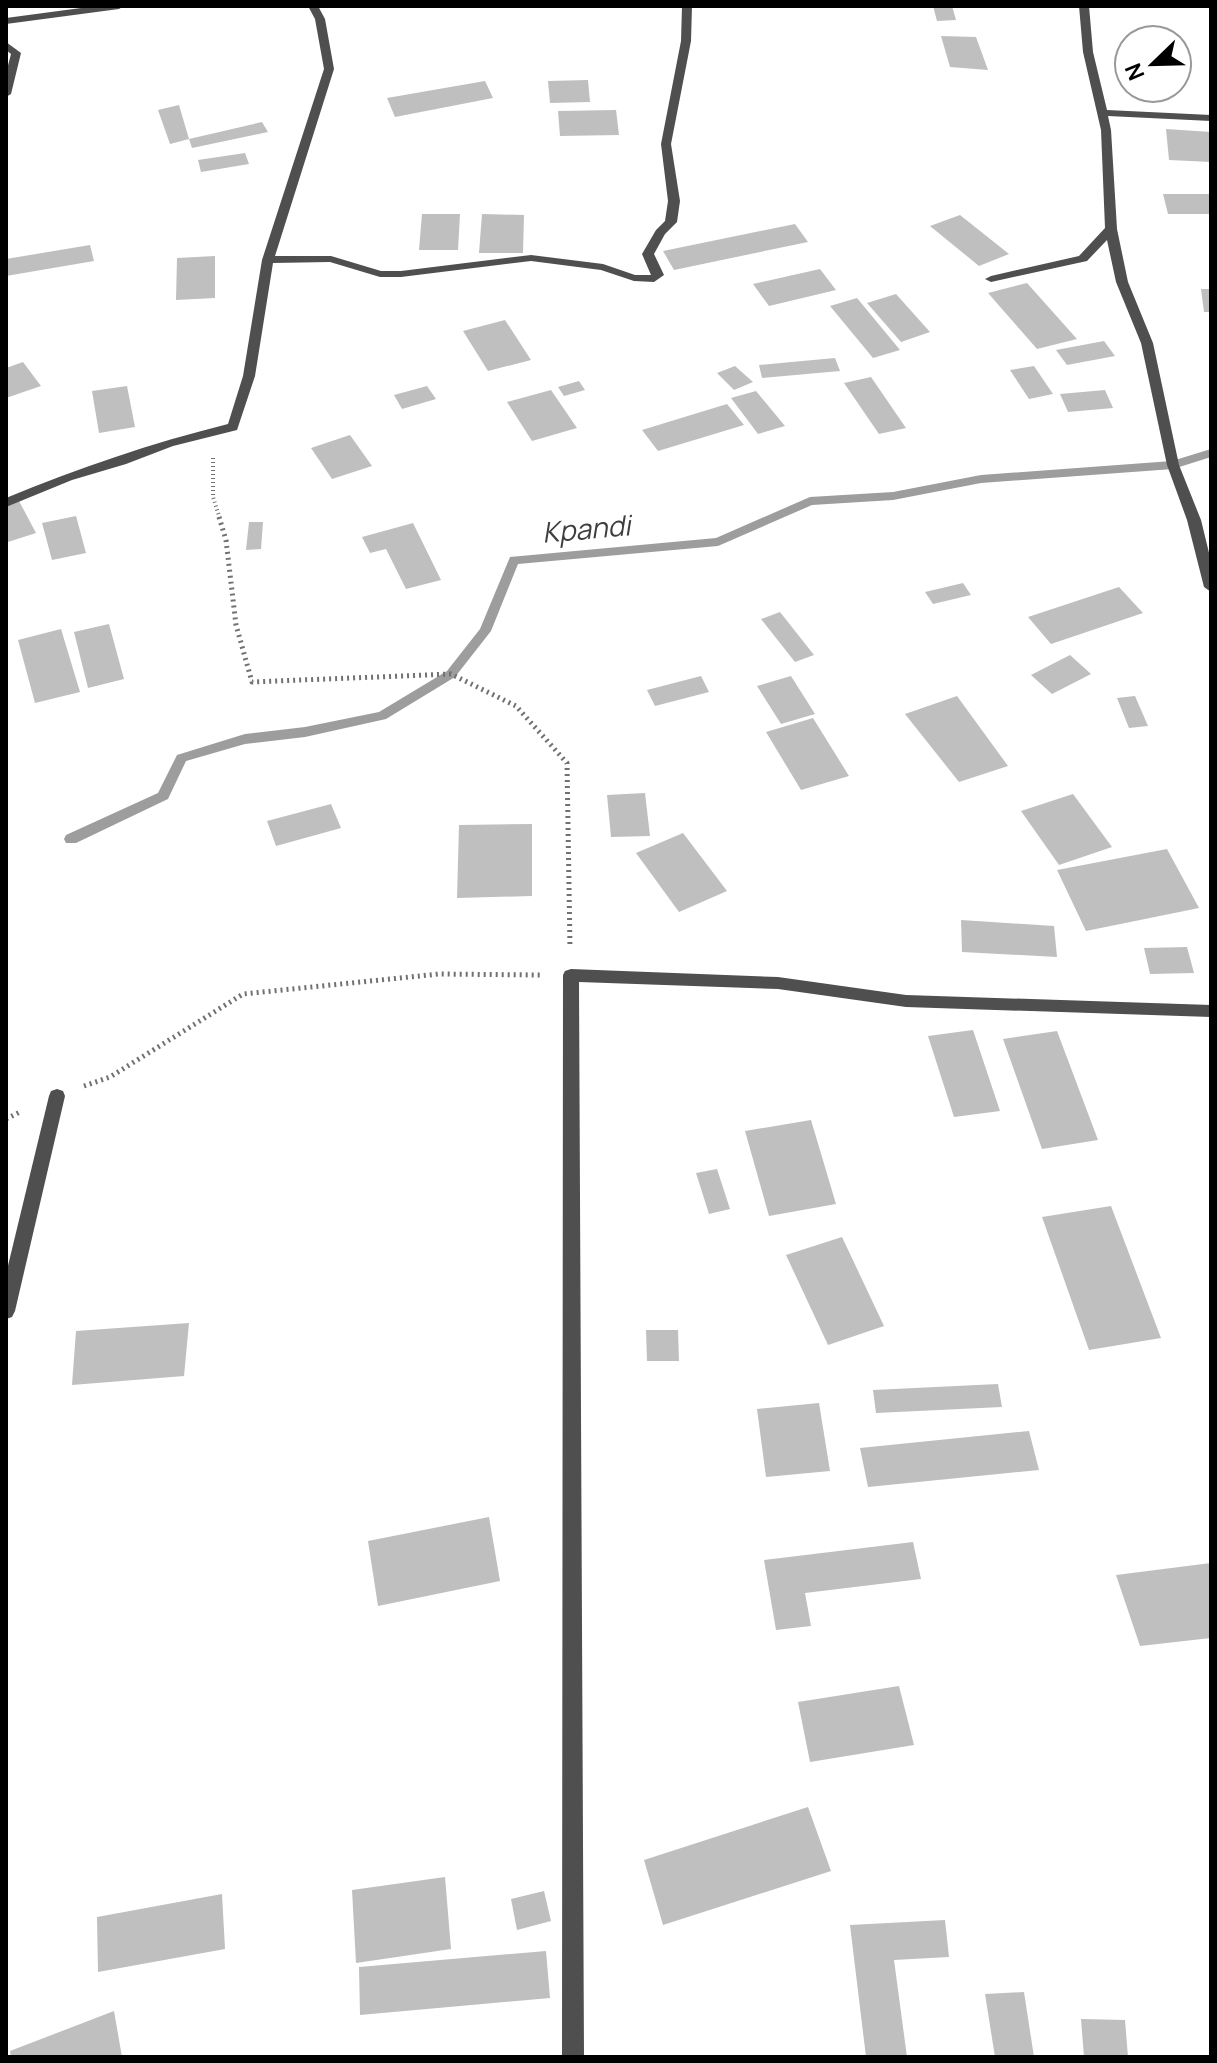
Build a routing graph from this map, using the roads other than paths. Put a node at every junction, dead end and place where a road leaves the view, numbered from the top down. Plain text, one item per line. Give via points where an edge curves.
1 (119, 6) edge
2 (313, 6) edge
3 (687, 6) edge
4 (1084, 6) edge
5 (6, 21) edge
6 (6, 45) edge
7 (6, 94) edge
8 (1102, 113) junction
9 (1211, 118) edge
10 (1111, 229) junction
11 (268, 260) junction
12 (991, 279) dead end
13 (6, 503) edge
14 (1211, 587) edge
15 (1211, 1011) edge
16 (57, 1096) road end
17 (6, 1311) edge
18 (573, 2057) edge

1 - 5 street
2 - 11 street via 329,69
3 - 11 street via 686,41 666,144 674,201 671,222 648,254 658,275 654,279 531,258 401,274 380,274 331,259
4 - 8 street
6 - 7 street via 16,53
8 - 9 street
8 - 10 street
10 - 12 street via 1083,259
10 - 14 street via 1122,282 1147,343 1173,465
11 - 13 street via 249,376 233,427 67,477
15 - 18 street via 906,1001 778,983 571,975
16 - 17 street

